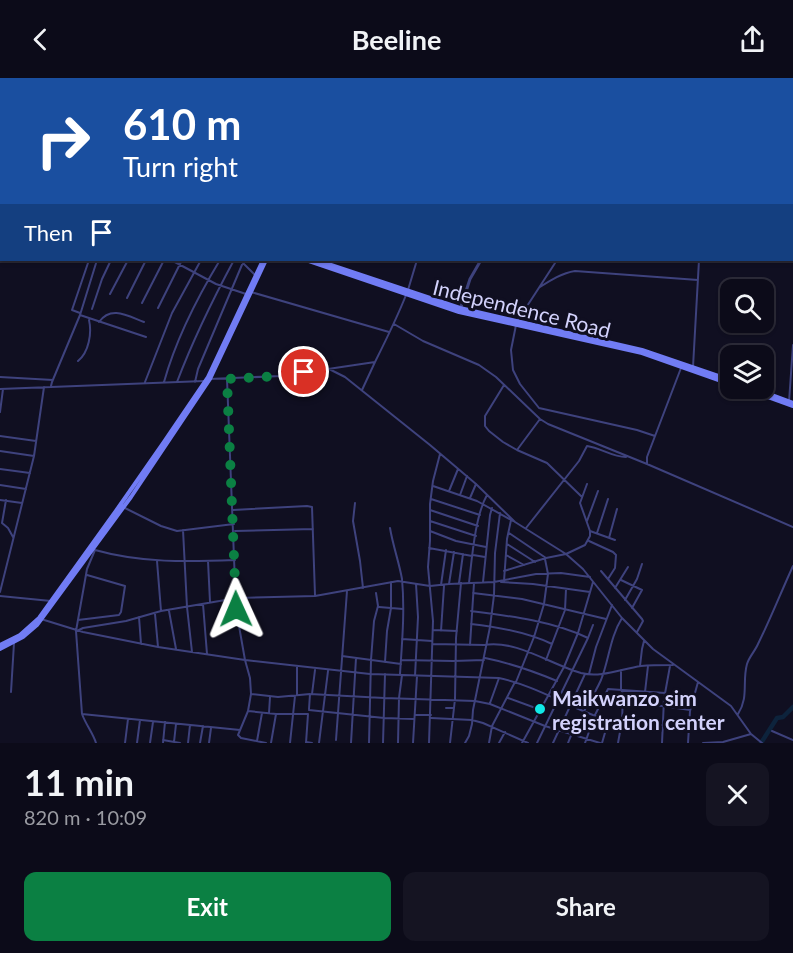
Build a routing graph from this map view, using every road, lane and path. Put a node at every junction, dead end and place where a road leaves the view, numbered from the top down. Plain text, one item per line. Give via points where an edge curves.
1 (89, 261) edge
2 (97, 261) edge
3 (111, 261) edge
4 (127, 261) edge
5 (146, 261) edge
6 (163, 261) edge
7 (173, 261) edge
8 (181, 261) edge
9 (200, 261) edge
10 (219, 261) edge
11 (233, 261) edge
12 (242, 261) edge
13 (243, 261) edge
14 (264, 261) edge
15 (265, 261) edge
16 (309, 261) edge
17 (319, 261) edge
18 (417, 261) edge
19 (481, 261) edge
20 (556, 261) edge
21 (699, 261) edge
22 (179, 264) junction
23 (194, 272) junction
24 (255, 276) junction
25 (208, 280) junction
26 (698, 280) junction
27 (221, 285) junction
28 (538, 288) junction
29 (231, 289) junction
30 (407, 291) junction
31 (249, 293) junction
32 (110, 294) dead end
33 (127, 298) dead end
34 (142, 303) dead end
35 (158, 308) dead end
36 (92, 309) dead end
37 (460, 310) junction
38 (80, 314) junction
39 (89, 318) junction
40 (144, 321) dead end
41 (99, 322) junction
42 (517, 323) junction
43 (394, 324) junction
44 (389, 332) junction
45 (146, 337) dead end
46 (793, 345) edge
47 (78, 361) dead end
48 (375, 362) junction
49 (682, 365) junction
50 (327, 368) junction
51 (692, 369) junction
52 (0, 377) edge
53 (227, 379) junction
54 (720, 379) edge
55 (53, 380) junction
56 (207, 380) junction
57 (177, 382) junction
58 (195, 382) junction
59 (145, 383) junction
60 (164, 383) junction
61 (504, 385) junction
62 (44, 387) junction
63 (51, 387) junction
64 (2, 389) edge
65 (362, 390) junction
66 (774, 397) edge
67 (774, 398) edge
68 (792, 404) edge
69 (0, 412) edge
70 (540, 419) junction
71 (0, 436) edge
72 (655, 436) junction
73 (36, 441) junction
74 (165, 443) junction
75 (517, 450) junction
76 (0, 452) edge
77 (440, 454) junction
78 (33, 456) junction
79 (629, 457) junction
80 (647, 464) junction
81 (0, 469) edge
82 (458, 469) junction
83 (30, 473) junction
84 (467, 476) junction
85 (563, 480) junction
86 (476, 484) junction
87 (587, 484) dead end
88 (0, 485) edge
89 (432, 486) junction
90 (26, 489) junction
91 (449, 491) junction
92 (598, 491) dead end
93 (487, 494) junction
94 (459, 495) junction
95 (582, 497) junction
96 (469, 498) junction
97 (430, 499) junction
98 (608, 499) dead end
99 (0, 500) edge
100 (6, 500) junction
101 (22, 502) junction
102 (482, 503) junction
103 (355, 504) dead end
104 (123, 507) junction
105 (492, 508) junction
106 (617, 509) dead end
107 (233, 510) junction
108 (430, 510) junction
109 (500, 513) junction
110 (480, 515) junction
111 (430, 520) junction
112 (511, 520) junction
113 (587, 521) junction
114 (516, 522) junction
115 (234, 524) junction
116 (478, 525) junction
117 (793, 527) edge
118 (390, 528) dead end
119 (526, 528) junction
120 (313, 529) junction
121 (183, 530) junction
122 (234, 531) junction
123 (430, 531) junction
124 (590, 531) junction
125 (508, 532) junction
126 (597, 533) junction
127 (476, 536) junction
128 (13, 537) junction
129 (609, 538) junction
130 (615, 540) dead end
131 (588, 541) junction
132 (507, 544) junction
133 (474, 545) junction
134 (486, 547) junction
135 (429, 548) junction
136 (92, 549) junction
137 (446, 550) junction
138 (454, 552) junction
139 (463, 554) junction
140 (566, 554) junction
141 (472, 555) junction
142 (506, 555) junction
143 (485, 557) junction
144 (546, 558) junction
145 (235, 560) junction
146 (157, 561) junction
147 (185, 561) junction
148 (208, 561) junction
149 (535, 562) junction
150 (642, 564) dead end
151 (524, 566) junction
152 (793, 566) edge
153 (628, 567) dead end
154 (601, 571) dead end
155 (504, 572) junction
156 (86, 574) junction
157 (548, 574) junction
158 (590, 577) junction
159 (608, 579) junction
160 (621, 580) junction
161 (504, 581) junction
162 (593, 581) junction
163 (391, 582) junction
164 (402, 582) junction
165 (483, 582) junction
166 (494, 582) junction
167 (498, 582) junction
168 (460, 583) junction
169 (469, 583) junction
170 (474, 583) junction
171 (416, 584) junction
172 (449, 584) junction
173 (442, 585) junction
174 (430, 586) junction
175 (546, 586) junction
176 (633, 586) junction
177 (63, 587) junction
178 (363, 588) junction
179 (566, 588) junction
180 (615, 588) junction
181 (347, 591) junction
182 (590, 592) junction
183 (376, 593) dead end
184 (474, 593) junction
185 (0, 594) edge
186 (494, 595) junction
187 (315, 596) junction
188 (237, 598) junction
189 (625, 600) junction
190 (51, 601) junction
191 (210, 602) junction
192 (203, 604) junction
193 (544, 604) junction
194 (612, 605) junction
195 (378, 606) junction
196 (187, 607) junction
197 (391, 608) junction
198 (632, 608) junction
199 (403, 609) junction
200 (169, 610) junction
201 (565, 610) junction
202 (161, 611) junction
203 (471, 611) junction
204 (154, 613) junction
205 (492, 614) junction
206 (584, 614) junction
207 (139, 617) junction
208 (622, 618) junction
209 (40, 619) junction
210 (606, 619) junction
211 (78, 620) junction
212 (538, 622) junction
213 (471, 624) junction
214 (593, 625) dead end
215 (490, 627) junction
216 (558, 627) junction
217 (433, 630) junction
218 (76, 631) junction
219 (441, 631) junction
220 (457, 631) junction
221 (578, 633) junction
222 (637, 633) junction
223 (534, 637) junction
224 (588, 638) junction
225 (402, 639) junction
226 (416, 639) junction
227 (644, 641) junction
228 (432, 642) junction
229 (14, 643) junction
230 (141, 644) junction
231 (456, 644) junction
232 (552, 644) junction
233 (470, 645) junction
234 (487, 645) junction
235 (0, 647) edge
236 (158, 647) junction
237 (176, 649) junction
238 (192, 652) junction
239 (528, 653) junction
240 (207, 654) junction
241 (342, 656) junction
242 (356, 658) junction
243 (484, 659) junction
244 (244, 660) junction
245 (371, 660) junction
246 (456, 660) junction
247 (546, 660) junction
248 (416, 661) junction
249 (432, 661) junction
250 (385, 662) junction
251 (401, 662) junction
252 (672, 665) junction
253 (297, 666) junction
254 (640, 666) junction
255 (648, 666) junction
256 (564, 667) junction
257 (523, 668) junction
258 (315, 669) junction
259 (328, 670) junction
260 (621, 670) junction
261 (340, 671) junction
262 (573, 671) junction
263 (355, 672) junction
264 (370, 674) junction
265 (385, 674) junction
266 (401, 674) junction
267 (587, 674) junction
268 (603, 674) junction
269 (416, 676) junction
270 (431, 676) junction
271 (457, 676) junction
272 (480, 676) junction
273 (499, 678) junction
274 (557, 681) junction
275 (516, 682) junction
276 (698, 682) junction
277 (621, 691) junction
278 (11, 692) dead end
279 (645, 692) junction
280 (665, 693) junction
281 (251, 694) junction
282 (311, 694) junction
283 (325, 694) junction
284 (296, 695) junction
285 (339, 695) junction
286 (355, 696) junction
287 (549, 696) junction
288 (270, 697) junction
289 (370, 697) junction
290 (384, 698) junction
291 (399, 698) junction
292 (508, 698) junction
293 (415, 699) junction
294 (455, 699) junction
295 (430, 700) junction
296 (558, 700) junction
297 (475, 701) junction
298 (602, 703) junction
299 (490, 704) junction
300 (571, 705) junction
301 (622, 705) junction
302 (663, 706) junction
303 (446, 708) dead end
304 (454, 708) junction
305 (501, 709) junction
306 (540, 710) junction
307 (690, 710) junction
308 (248, 711) junction
309 (584, 711) junction
310 (309, 712) junction
311 (323, 712) junction
312 (262, 713) junction
313 (269, 713) junction
314 (338, 713) junction
315 (82, 714) junction
316 (276, 714) junction
317 (294, 714) junction
318 (738, 714) junction
319 (354, 715) junction
320 (414, 715) junction
321 (595, 716) junction
322 (370, 717) junction
323 (431, 717) junction
324 (128, 718) junction
325 (384, 718) junction
326 (398, 719) junction
327 (414, 719) junction
328 (453, 719) junction
329 (609, 719) junction
330 (141, 720) junction
331 (472, 720) junction
332 (153, 721) junction
333 (622, 721) junction
334 (165, 722) junction
335 (534, 722) junction
336 (176, 723) junction
337 (190, 725) junction
338 (662, 725) junction
339 (203, 726) junction
340 (492, 726) junction
341 (545, 726) junction
342 (689, 726) junction
343 (212, 727) junction
344 (240, 730) junction
345 (558, 730) junction
346 (772, 731) dead end
347 (505, 732) junction
348 (571, 734) junction
349 (751, 734) junction
350 (741, 738) junction
351 (336, 740) dead end
352 (793, 740) edge
353 (163, 741) edge
354 (257, 741) junction
355 (586, 741) edge
356 (174, 742) edge
357 (523, 742) edge
358 (722, 742) edge
359 (743, 742) edge
360 (760, 742) edge
361 (96, 743) edge
362 (125, 743) edge
363 (137, 743) edge
364 (150, 743) edge
365 (179, 743) edge
366 (188, 743) edge
367 (200, 743) edge
368 (209, 743) edge
369 (266, 743) edge
370 (271, 743) edge
371 (290, 743) edge
372 (306, 743) edge
373 (312, 743) edge
374 (319, 743) edge
375 (351, 743) edge
376 (369, 743) edge
377 (383, 743) edge
378 (398, 743) edge
379 (413, 743) edge
380 (429, 743) edge
381 (450, 743) edge
382 (465, 743) edge
383 (489, 743) edge
384 (499, 743) edge
385 (528, 743) edge
386 (537, 743) edge
387 (553, 743) edge
388 (568, 743) edge
389 (601, 743) edge
390 (618, 743) edge
391 (662, 743) edge
392 (688, 743) edge
393 (702, 743) edge
394 (710, 743) edge

1 - 38 street via 72,309
2 - 38 street
3 - 36 street
4 - 32 street
5 - 33 street
6 - 34 street
7 - 22 street
8 - 22 street
9 - 23 street
10 - 25 street
11 - 27 street
12 - 29 street
13 - 24 street
14 - 24 main road
15 - 31 main road
16 - 30 main road, Independence Road
17 - 30 main road, Independence Road
18 - 30 street
19 - 37 street via 470,279
20 - 28 street
21 - 26 street
22 - 23 street
22 - 35 street
23 - 25 street
23 - 59 street via 172,313
24 - 31 main road
25 - 27 street
25 - 60 street via 169,362
26 - 28 street via 575,271
26 - 51 street
27 - 29 street
27 - 57 street
28 - 42 street
29 - 31 street
29 - 58 street
30 - 37 main road, Independence Road
30 - 43 street
31 - 44 street
31 - 56 main road
37 - 42 main road, Independence Road
38 - 39 street
38 - 55 street
39 - 41 street
39 - 47 street via 91,330 86,352
40 - 41 street via 110,312
41 - 45 street
42 - 49 main road, Independence Road
42 - 72 street via 511,350 513,369 539,408
43 - 44 street
43 - 61 street via 479,365
44 - 48 street
46 - 68 street
48 - 50 street
48 - 65 street
49 - 51 main road, Independence Road
49 - 72 street
50 - 53 street
50 - 65 street
51 - 54 main road, Independence Road
52 - 55 street
53 - 56 street
53 - 107 street
55 - 63 street
56 - 58 street
56 - 74 main road
57 - 58 street
57 - 60 street
59 - 60 street
59 - 63 street
61 - 70 street
61 - 75 street via 484,421 489,431
62 - 63 street
62 - 64 street
62 - 73 street
64 - 69 street
65 - 77 street
66 - 68 main road
67 - 68 main road
70 - 75 street
70 - 79 street
71 - 73 street
72 - 80 street
73 - 78 street
74 - 104 main road
74 - 136 main road
75 - 85 street via 544,461
76 - 78 street
77 - 82 street
77 - 89 street
78 - 83 street
79 - 80 street
79 - 85 street via 587,446
80 - 117 street
81 - 83 street
82 - 84 street
82 - 91 street
83 - 90 street
84 - 86 street
84 - 94 street
85 - 95 street
85 - 119 street
86 - 93 street
86 - 96 street
87 - 95 street
88 - 90 street
89 - 91 street
89 - 97 street
90 - 101 street
91 - 94 street
92 - 113 street
93 - 102 street
93 - 114 street
94 - 96 street
95 - 113 street via 581,507
96 - 102 street
97 - 108 street
97 - 110 street
98 - 126 street
99 - 100 street
100 - 101 street
100 - 128 street via 2,523
101 - 128 street
102 - 105 street
102 - 110 street
103 - 178 street via 353,521
104 - 121 street via 161,526
104 - 136 main road
105 - 109 street
105 - 134 street
106 - 129 street
107 - 115 street
107 - 120 street via 311,506
108 - 111 street
108 - 116 street
109 - 112 street
109 - 166 street
110 - 116 street
111 - 123 street
111 - 127 street
112 - 114 street
112 - 125 street
113 - 124 street
114 - 119 street
115 - 121 street
115 - 122 street
116 - 127 street
118 - 164 street
119 - 140 street
120 - 122 street
120 - 187 street
121 - 147 street
122 - 145 street
123 - 133 street
123 - 135 street
124 - 126 street
124 - 131 street
125 - 132 street
125 - 144 street
126 - 129 street
127 - 133 street
128 - 185 street
129 - 130 street
131 - 140 street
131 - 159 street via 616,555 615,568
132 - 142 street
132 - 149 street
133 - 134 street
133 - 141 street
134 - 143 street
135 - 137 street
135 - 174 street
136 - 146 street
136 - 156 street
136 - 177 main road
137 - 138 street
137 - 173 street
138 - 139 street
138 - 172 street
139 - 141 street
139 - 168 street
140 - 144 street
140 - 158 street
141 - 143 street
141 - 169 street
142 - 151 street
142 - 155 street
143 - 165 street
144 - 149 street
144 - 157 street
145 - 148 street
145 - 188 street
146 - 147 street
146 - 202 street
147 - 148 street
147 - 196 street
148 - 191 street
149 - 151 street
150 - 176 street
151 - 155 street
152 - 318 street via 748,661 745,697
153 - 160 street
154 - 159 street
155 - 161 street
156 - 211 street
156 - 211 street via 125,586 121,612
157 - 158 street
157 - 161 street
157 - 175 street
158 - 162 street
159 - 180 street
160 - 176 street
160 - 180 street
161 - 167 street
162 - 182 street
162 - 194 street
163 - 164 street
163 - 178 street
163 - 197 street
164 - 171 street
164 - 199 street
165 - 166 street
165 - 170 street
166 - 167 street
166 - 186 street
167 - 175 street
168 - 169 street
168 - 172 street
168 - 220 street
169 - 170 street
170 - 184 street
171 - 174 street
171 - 226 street
172 - 173 street
173 - 174 street
173 - 219 street
174 - 217 street
175 - 179 street
175 - 193 street
176 - 189 street
176 - 198 street via 642,590
177 - 190 main road
177 - 209 main road
178 - 181 street
179 - 182 street
179 - 201 street
180 - 189 street
181 - 187 street
181 - 241 street
182 - 206 street
183 - 195 street
184 - 186 street
184 - 203 street
185 - 190 street
186 - 193 street
186 - 205 street
187 - 188 street
188 - 191 street
188 - 244 street
189 - 198 street
190 - 209 main road
191 - 192 street
192 - 196 street
192 - 240 street
193 - 201 street
193 - 212 street
194 - 208 street
194 - 210 street
195 - 197 street
195 - 245 street
196 - 200 street
196 - 238 street
197 - 199 street
197 - 250 street
198 - 222 street via 643,621
199 - 225 street
200 - 202 street
200 - 237 street
201 - 206 street
201 - 216 street
202 - 204 street
203 - 205 street
203 - 213 street
204 - 207 street
204 - 236 street
205 - 212 street
205 - 215 street
206 - 210 street
206 - 221 street
207 - 218 street
207 - 230 street
208 - 222 street
208 - 268 street
209 - 218 street
209 - 229 main road
209 - 235 main road
210 - 267 street
211 - 218 street
212 - 216 street
212 - 223 street
213 - 215 street
213 - 233 street
214 - 224 street
215 - 223 street
215 - 234 street
216 - 221 street
216 - 232 street
217 - 219 street
217 - 228 street
218 - 230 street
218 - 315 street
219 - 220 street
220 - 231 street
221 - 224 street
221 - 256 street
222 - 227 street
223 - 232 street
223 - 239 street
224 - 262 street
225 - 226 street
225 - 251 street
226 - 228 street
226 - 248 street
227 - 252 street
227 - 254 street
228 - 231 street
228 - 249 street
229 - 235 main road
229 - 278 street
230 - 236 street
231 - 233 street
231 - 246 street
232 - 247 street
233 - 234 street
234 - 239 street
234 - 243 street
236 - 237 street
237 - 238 street
238 - 240 street
239 - 247 street
239 - 257 street
240 - 244 street
241 - 242 street
241 - 261 street
242 - 245 street
242 - 263 street
243 - 246 street
243 - 257 street
243 - 272 street
244 - 253 street
244 - 281 street
245 - 250 street
245 - 264 street
246 - 249 street
246 - 271 street
247 - 256 street
248 - 249 street
248 - 251 street
248 - 269 street
249 - 270 street
250 - 251 street
251 - 266 street
252 - 255 street
252 - 276 street
252 - 280 street
253 - 258 street
253 - 284 street
254 - 255 street
254 - 260 street
255 - 279 street
256 - 262 street
256 - 274 street
257 - 274 street
257 - 275 street
258 - 259 street
258 - 282 street
259 - 261 street
259 - 283 street
260 - 268 street
260 - 277 street
261 - 263 street
261 - 285 street
262 - 267 street
262 - 296 street
263 - 264 street
263 - 286 street
264 - 265 street
264 - 289 street
265 - 266 street
265 - 290 street
266 - 269 street
266 - 291 street
267 - 268 street
267 - 300 street
268 - 309 street
269 - 270 street
269 - 293 street
270 - 271 street
270 - 295 street
271 - 272 street
271 - 294 street
272 - 273 street
272 - 297 street
273 - 275 street
273 - 299 street
274 - 287 street
275 - 287 street
275 - 292 street
276 - 307 street
276 - 318 street
277 - 279 street
277 - 298 street via 608,689
277 - 301 street
279 - 280 street
280 - 302 street
281 - 288 street
281 - 308 street
282 - 283 street
282 - 284 street
282 - 310 street
283 - 285 street
283 - 311 street
284 - 288 street
284 - 317 street
285 - 286 street
285 - 314 street
286 - 289 street
286 - 319 street
287 - 296 street
287 - 306 street
288 - 313 street
289 - 290 street
289 - 322 street
290 - 291 street
290 - 325 street
291 - 293 street
291 - 326 street
292 - 305 street
292 - 306 street
293 - 295 street
293 - 320 street
294 - 295 street
294 - 297 street
294 - 304 street
295 - 323 street
296 - 300 street
296 - 341 street
297 - 299 street
297 - 331 street
298 - 301 street
298 - 321 street
299 - 305 street
300 - 309 street
300 - 345 street
301 - 302 street
301 - 333 street
302 - 307 street
302 - 338 street
303 - 304 street
304 - 328 street
305 - 335 street
305 - 340 street
306 - 335 street
307 - 342 street
308 - 312 street
308 - 344 street
309 - 321 street
309 - 348 street
310 - 311 street
310 - 317 street
310 - 372 street
311 - 314 street
311 - 374 street
312 - 313 street
312 - 354 street
313 - 316 street
314 - 319 street
314 - 351 street
315 - 324 street
315 - 361 street
316 - 317 street
316 - 370 street
317 - 371 street
318 - 349 street
319 - 322 street
319 - 375 street
320 - 323 street
320 - 327 street
321 - 329 street
321 - 355 street
322 - 325 street
322 - 376 street
323 - 328 street
323 - 380 street
324 - 330 street
324 - 362 street
325 - 326 street
325 - 377 street
326 - 327 street
326 - 378 street
327 - 379 street
328 - 331 street
328 - 381 street
329 - 333 street
329 - 389 street
330 - 332 street
330 - 363 street
331 - 340 street
331 - 382 street
332 - 334 street
332 - 364 street
333 - 338 street
333 - 390 street
334 - 336 street
334 - 353 street
335 - 341 street
335 - 357 street
336 - 337 street
336 - 356 street
337 - 339 street
337 - 366 street
338 - 342 street
338 - 391 street
339 - 343 street
339 - 367 street
340 - 347 street
340 - 383 street
341 - 345 street
341 - 386 street
342 - 392 street
343 - 344 street
343 - 368 street
344 - 354 street via 240,737
345 - 348 street
345 - 387 street
346 - 352 street
347 - 357 street
347 - 384 street
348 - 355 street
348 - 388 street
349 - 350 street
349 - 360 street
350 - 358 street
350 - 359 street
353 - 356 street
354 - 369 street
355 - 389 street
356 - 365 street
357 - 385 street
358 - 394 street
372 - 373 street
393 - 394 street

